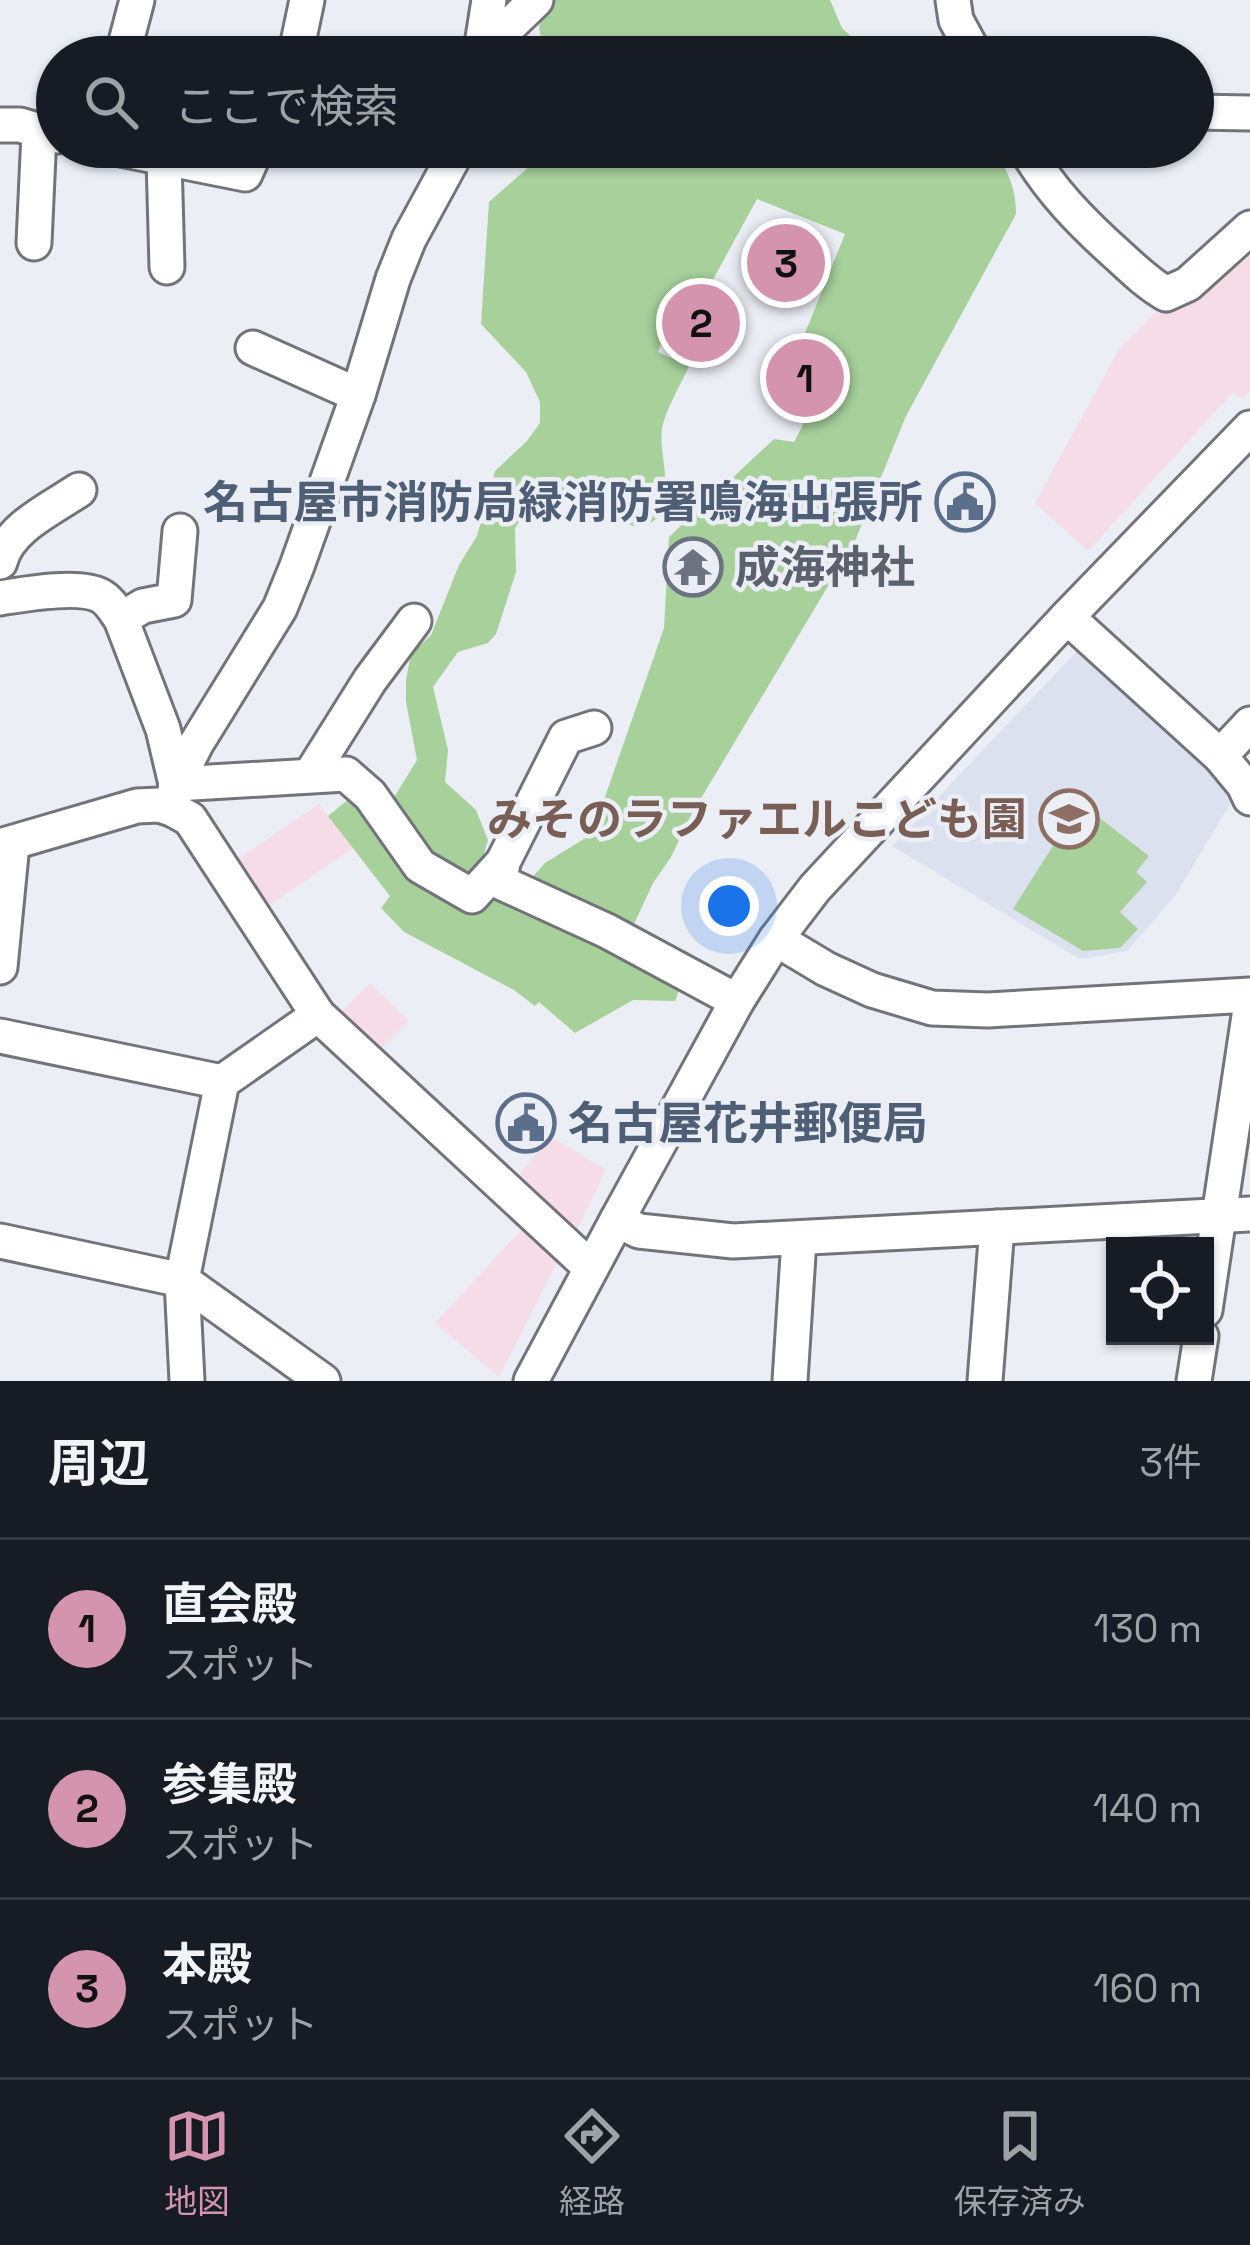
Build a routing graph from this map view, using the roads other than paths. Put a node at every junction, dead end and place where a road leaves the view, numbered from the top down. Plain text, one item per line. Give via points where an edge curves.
1 (136, 0) edge
2 (308, 0) edge
3 (489, 0) edge
4 (536, 0) edge
5 (953, 0) edge
6 (127, 36) edge
7 (300, 36) edge
8 (484, 36) edge
9 (500, 36) edge
10 (965, 36) edge
11 (1214, 112) edge
12 (1250, 113) edge
13 (0, 125) edge
14 (36, 130) edge
15 (44, 168) edge
16 (164, 168) edge
17 (213, 168) edge
18 (248, 168) edge
19 (448, 168) edge
20 (1036, 168) edge
21 (1250, 228) edge
22 (34, 243) dead end
23 (167, 267) dead end
24 (253, 348) dead end
25 (358, 395) junction
26 (1250, 428) edge
27 (79, 490) dead end
28 (181, 531) dead end
29 (0, 562) edge
30 (1, 595) edge
31 (1067, 617) junction
32 (121, 619) junction
33 (414, 620) dead end
34 (1250, 724) edge
35 (594, 728) dead end
36 (1220, 756) junction
37 (310, 774) junction
38 (174, 796) junction
39 (1250, 798) edge
40 (6, 845) edge
41 (503, 862) junction
42 (776, 939) junction
43 (0, 967) edge
44 (1250, 995) edge
45 (737, 1001) junction
46 (1250, 1009) edge
47 (318, 1015) junction
48 (0, 1036) edge
49 (222, 1082) junction
50 (1235, 1215) edge
51 (617, 1220) junction
52 (997, 1227) junction
53 (799, 1239) junction
54 (0, 1241) edge
55 (591, 1268) junction
56 (182, 1280) junction
57 (1214, 1282) edge
58 (1200, 1345) edge
59 (187, 1381) edge
60 (323, 1381) edge
61 (531, 1381) edge
62 (790, 1381) edge
63 (985, 1381) edge
64 (1194, 1381) edge

1 - 6 street
2 - 7 street
3 - 8 street
4 - 9 street
5 - 10 street
11 - 12 street
13 - 14 street
15 - 22 street
16 - 23 street
17 - 18 street
19 - 25 street via 393,279
20 - 21 street via 1088,228 1166,294
24 - 25 street
25 - 38 street via 280,608
26 - 31 street
27 - 29 street via 17,533
28 - 32 street via 174,600
30 - 32 street via 87,592
31 - 36 street
31 - 42 street
32 - 38 street via 163,729
33 - 37 street
34 - 36 street
35 - 41 street via 566,737
36 - 39 street
37 - 38 street
37 - 41 street via 346,774 419,866 472,896
38 - 40 street
38 - 47 street
40 - 43 street
41 - 45 street via 500,882
42 - 44 street via 872,990 932,1008
42 - 45 street
45 - 51 street
46 - 50 street
47 - 49 street
47 - 55 street
48 - 49 street
49 - 56 street
50 - 52 street
50 - 57 street
51 - 53 street via 696,1238
51 - 55 street
52 - 53 street
52 - 63 street
53 - 62 street
54 - 56 street
55 - 61 street
56 - 59 street
56 - 60 street
58 - 64 street

